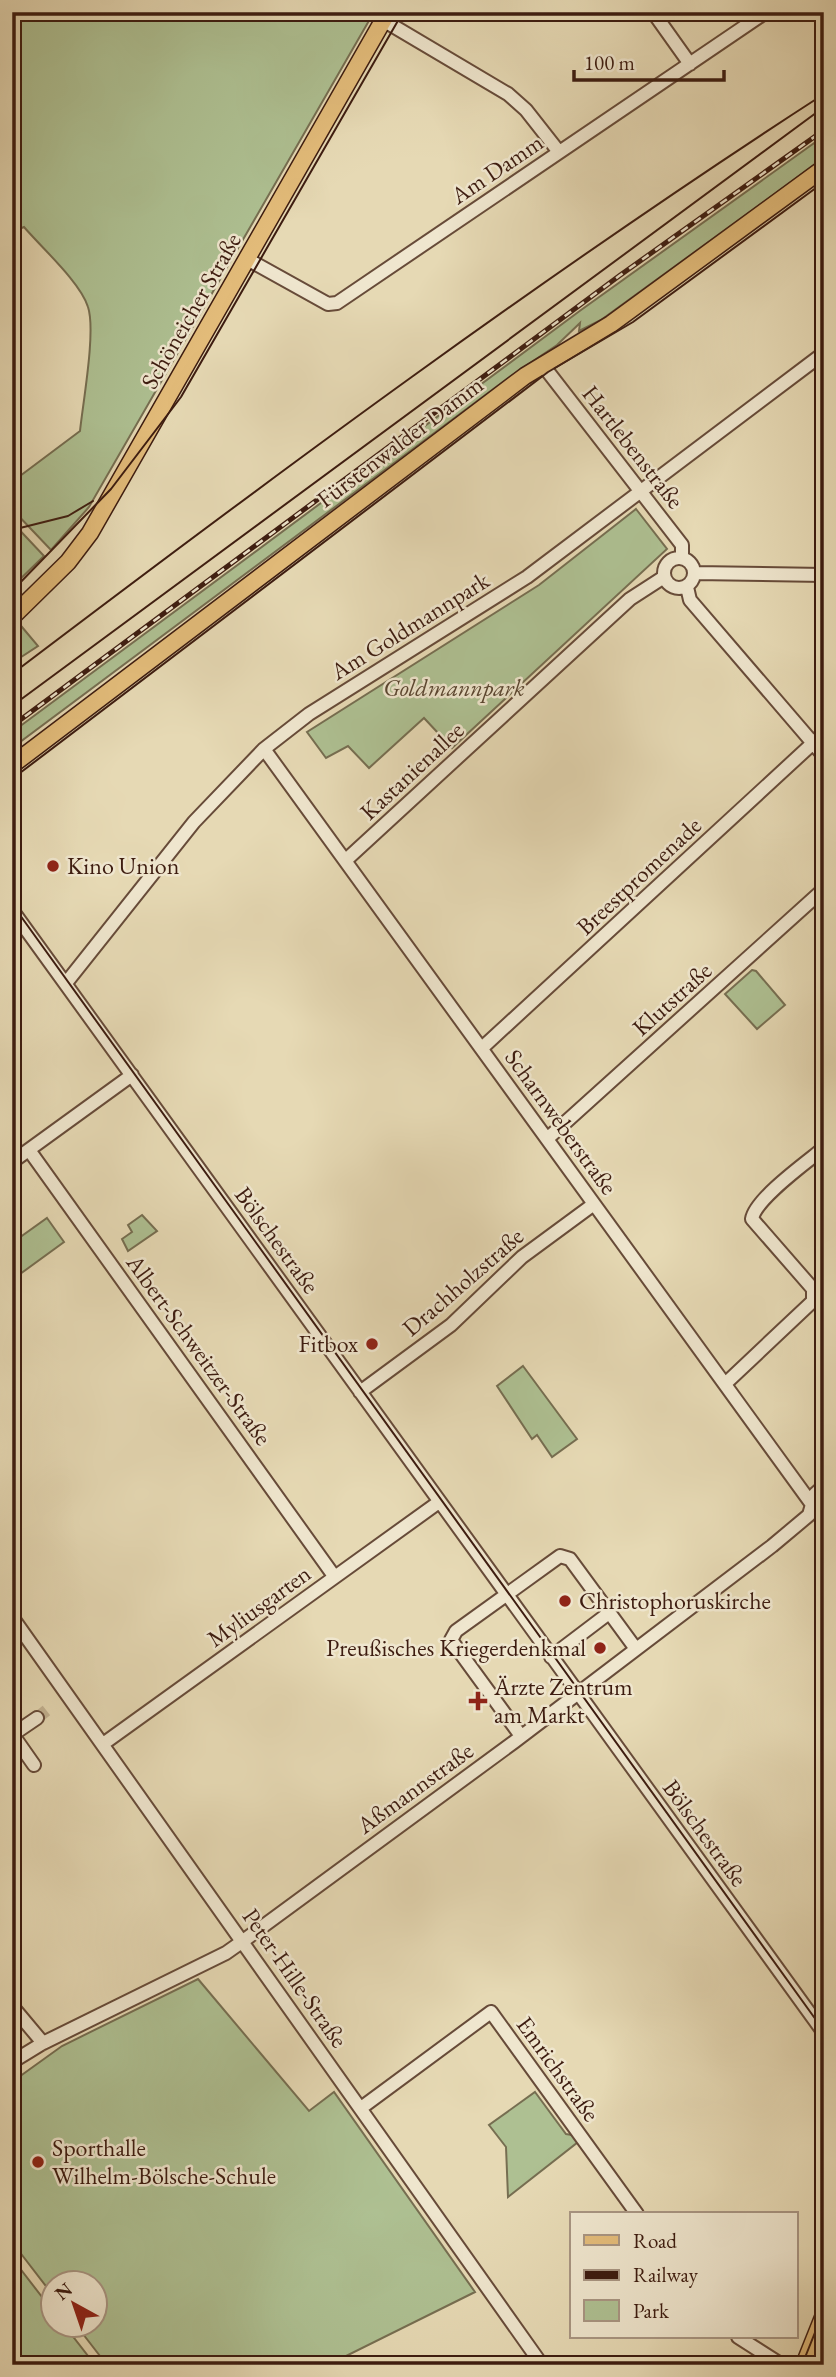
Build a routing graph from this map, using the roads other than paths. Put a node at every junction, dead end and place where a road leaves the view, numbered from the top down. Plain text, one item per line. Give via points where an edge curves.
1 (653, 12) edge
2 (766, 12) edge
3 (386, 16) edge
4 (690, 64) junction
5 (559, 152) junction
6 (824, 168) edge
7 (247, 259) junction
8 (824, 353) edge
9 (542, 364) junction
10 (640, 491) junction
11 (682, 558) junction
12 (695, 573) junction
13 (824, 575) edge
14 (664, 577) junction
15 (687, 587) junction
16 (12, 617) edge
17 (824, 733) edge
18 (813, 743) junction
19 (264, 748) junction
20 (824, 756) edge
21 (12, 765) edge
22 (346, 860) junction
23 (824, 889) edge
24 (12, 910) edge
25 (66, 983) junction
26 (482, 1048) junction
27 (132, 1075) junction
28 (547, 1139) junction
29 (824, 1148) edge
30 (29, 1150) junction
31 (12, 1162) edge
32 (594, 1203) junction
33 (724, 1384) junction
34 (360, 1392) junction
35 (824, 1486) edge
36 (439, 1502) junction
37 (813, 1506) junction
38 (824, 1521) edge
39 (334, 1576) junction
40 (506, 1595) junction
41 (609, 1613) junction
42 (12, 1617) edge
43 (636, 1649) junction
44 (551, 1657) junction
45 (578, 1694) junction
46 (37, 1717) tunnel mouth
47 (13, 1735) edge
48 (521, 1736) junction
49 (103, 1744) junction
50 (34, 1765) dead end
51 (243, 1941) junction
52 (12, 2006) edge
53 (824, 2033) edge
54 (44, 2043) junction
55 (12, 2062) edge
56 (361, 2108) junction
57 (636, 2212) edge
58 (824, 2315) edge
59 (740, 2338) edge
60 (542, 2365) edge
61 (782, 2365) edge
62 (804, 2365) edge

1 - 4 street
2 - 4 street, Am Damm
3 - 5 street via 508,94
3 - 7 main road, Schöneicher Straße
4 - 5 street, Am Damm
5 - 7 street, Am Damm via 337,303 328,304
6 - 9 main road, Fürstenwalder Damm via 611,324
7 - 16 main road, Schöneicher Straße via 90,533 68,562
8 - 10 street, Am Goldmannpark
9 - 10 street, Hartlebenstraße
9 - 21 main road, Fürstenwalder Damm
10 - 11 street, Hartlebenstraße via 682,545
10 - 19 street, Am Goldmannpark via 527,577 309,714
11 - 12 street
11 - 14 street via 668,563
12 - 13 street
12 - 15 street
14 - 15 street via 673,587
14 - 22 street, Kastanienallee via 631,599
15 - 18 street via 691,600
17 - 18 street, Breestpromenade
18 - 20 street
18 - 26 street, Breestpromenade
19 - 22 street, Scharnweberstraße
19 - 25 street, Am Goldmannpark via 194,821
22 - 26 street, Scharnweberstraße
23 - 28 street, Klutstraße
24 - 25 street, Bölschestraße
25 - 27 street, Bölschestraße
26 - 28 street, Scharnweberstraße
27 - 30 street
27 - 34 street, Bölschestraße
28 - 32 street, Scharnweberstraße
29 - 33 street via 763,1200 752,1219 813,1289 813,1301
30 - 31 street
30 - 39 street, Albert-Schweitzer-Straße
32 - 33 street, Scharnweberstraße
32 - 34 street, Drachholzstraße via 537,1245 451,1325
33 - 37 street, Scharnweberstraße
34 - 36 street, Bölschestraße
35 - 37 street, Aßmannstraße via 815,1494
36 - 39 street, Myliusgarten
36 - 40 street, Bölschestraße
37 - 38 street, Scharnweberstraße
37 - 43 street, Aßmannstraße via 804,1521
39 - 49 street, Myliusgarten
40 - 41 street via 560,1556 570,1559
40 - 44 street, Bölschestraße
40 - 48 street via 456,1631 451,1640
41 - 43 street
41 - 44 street
42 - 49 street, Peter-Hille-Straße
43 - 45 street, Aßmannstraße
44 - 45 street, Bölschestraße
45 - 48 street, Aßmannstraße
45 - 53 street, Bölschestraße
46 - 47 street
47 - 50 street
48 - 51 street, Aßmannstraße
49 - 51 street, Peter-Hille-Straße
51 - 54 street, Aßmannstraße
51 - 56 street, Peter-Hille-Straße
52 - 54 street
54 - 55 street, Aßmannstraße
56 - 57 street, Emrichstraße via 491,2012
56 - 60 street, Peter-Hille-Straße
58 - 62 main road
59 - 61 street

